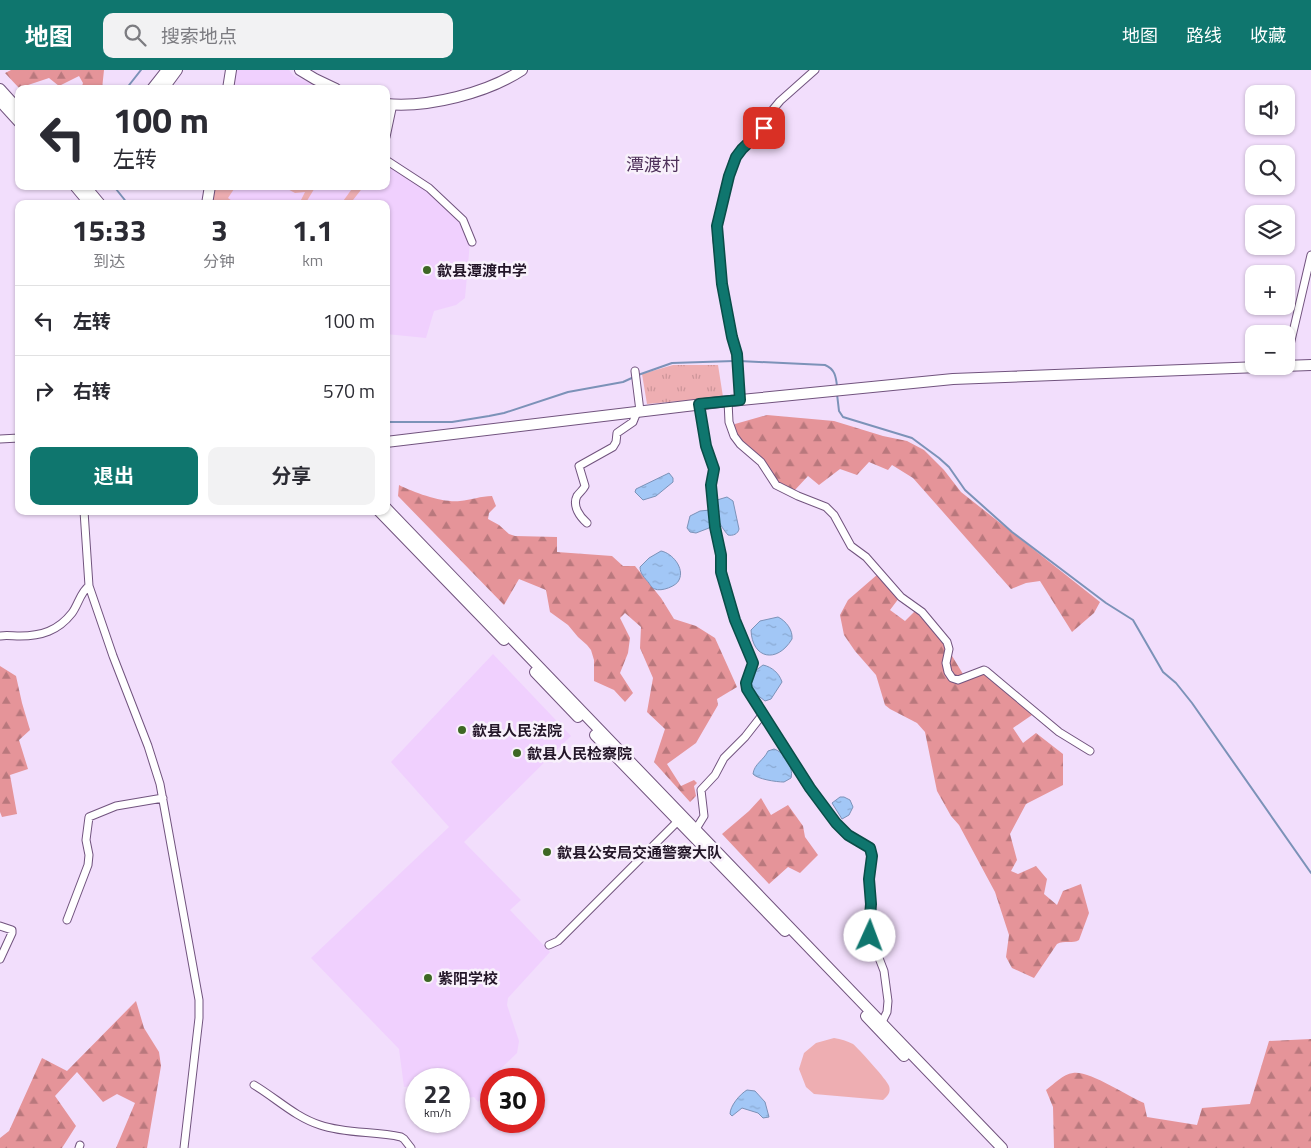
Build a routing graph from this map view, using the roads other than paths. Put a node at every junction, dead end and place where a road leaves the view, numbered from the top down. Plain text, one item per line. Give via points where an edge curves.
1 (167, 70) edge
2 (177, 70) edge
3 (231, 70) edge
4 (300, 70) edge
5 (522, 70) edge
6 (815, 70) edge
7 (155, 85) edge
8 (166, 85) edge
9 (229, 85) edge
10 (327, 85) edge
11 (0, 89) edge
12 (0, 101) edge
13 (390, 104) edge
14 (15, 106) edge
15 (15, 118) edge
16 (390, 163) edge
17 (83, 190) edge
18 (95, 200) edge
19 (472, 242) dead end
20 (1311, 255) edge
21 (1295, 325) edge
22 (1311, 365) edge
23 (1295, 366) edge
24 (1245, 368) edge
25 (635, 371) dead end
26 (740, 400) junction
27 (728, 401) junction
28 (699, 404) junction
29 (639, 411) junction
30 (15, 438) edge
31 (0, 439) edge
32 (390, 442) edge
33 (390, 512) edge
34 (84, 515) edge
35 (383, 515) edge
36 (587, 523) dead end
37 (89, 586) junction
38 (0, 636) edge
39 (763, 714) junction
40 (1090, 751) dead end
41 (163, 798) junction
42 (678, 821) junction
43 (696, 829) junction
44 (67, 920) dead end
45 (0, 926) edge
46 (549, 944) dead end
47 (0, 959) edge
48 (882, 1022) junction
49 (254, 1085) dead end
50 (184, 1148) edge
51 (411, 1148) edge
52 (992, 1148) edge
53 (1002, 1148) edge

1 - 7 main road
2 - 8 main road
3 - 9 main road
4 - 10 main road
5 - 13 main road via 484,89 420,104
6 - 26 street via 780,101 764,128 739,153 718,218 722,284 737,354
11 - 14 main road
12 - 15 main road
16 - 19 street via 429,188 463,220
17 - 18 main road
20 - 21 street
22 - 23 main road
24 - 26 main road via 952,379
25 - 29 street
26 - 27 main road
27 - 28 main road
27 - 40 street via 729,422 734,436 761,462 776,485 826,507 851,546 866,557 901,597 924,614 947,642 946,663 952,678 958,680 986,671 1059,732
28 - 29 main road
28 - 39 street via 706,446 714,469 711,485 721,572 735,620 752,659 747,689
29 - 32 main road
29 - 36 street via 633,422 617,433 613,447 579,466 585,486 577,497 576,505
30 - 31 street
33 - 43 main road
34 - 37 street
35 - 42 main road
37 - 38 street via 84,589 72,612 53,630 38,635
37 - 41 street via 150,752
39 - 43 street via 701,790 704,816
39 - 48 street via 836,823 848,835 870,848 869,932 884,970 888,1001
41 - 44 street via 116,806 89,816 86,840 88,865
41 - 50 street via 200,1009
42 - 46 street via 558,940
42 - 52 main road
43 - 48 main road
45 - 47 street via 12,933
48 - 53 main road
49 - 51 street via 318,1125 400,1137

